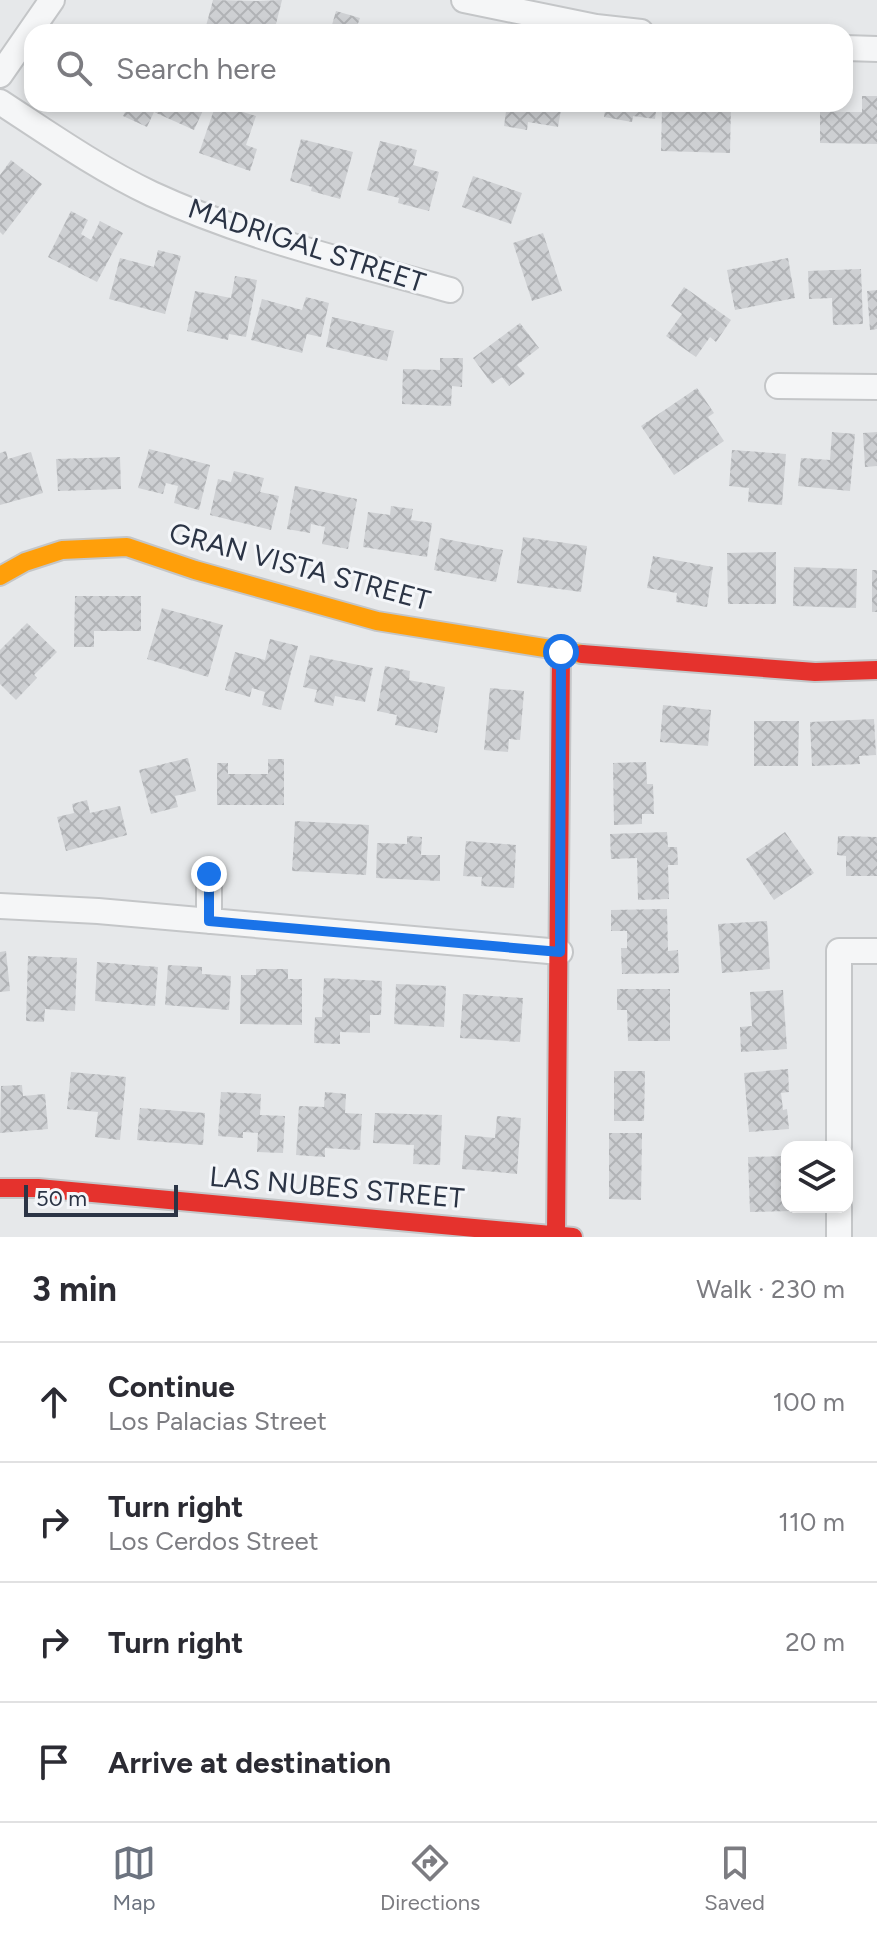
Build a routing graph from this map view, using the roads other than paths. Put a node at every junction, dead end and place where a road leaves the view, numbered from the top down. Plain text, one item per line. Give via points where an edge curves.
1 (52, 0) edge
2 (464, 0) edge
3 (35, 24) edge
4 (581, 24) edge
5 (24, 40) edge
6 (853, 48) edge
7 (877, 49) edge
8 (0, 75) edge
9 (0, 102) edge
10 (450, 290) dead end
11 (778, 386) dead end
12 (877, 387) edge
13 (0, 576) edge
14 (561, 652) junction
15 (877, 670) edge
16 (209, 874) dead end
17 (0, 906) edge
18 (209, 921) junction
19 (877, 951) edge
20 (560, 952) junction
21 (839, 1141) edge
22 (0, 1188) edge
23 (839, 1213) edge
24 (564, 1236) edge
25 (839, 1237) edge

1 - 3 street
2 - 4 street
5 - 8 street
6 - 7 street
9 - 10 street, MADRIGAL STREET via 137,186 226,225
11 - 12 street
13 - 14 street, GRAN VISTA STREET via 62,550 127,547 377,621
14 - 15 street, GRAN VISTA STREET via 815,672
14 - 20 street
16 - 18 street
17 - 18 street
18 - 20 street
19 - 21 street via 839,951
20 - 24 street
22 - 24 street, LAS NUBES STREET
23 - 25 street

